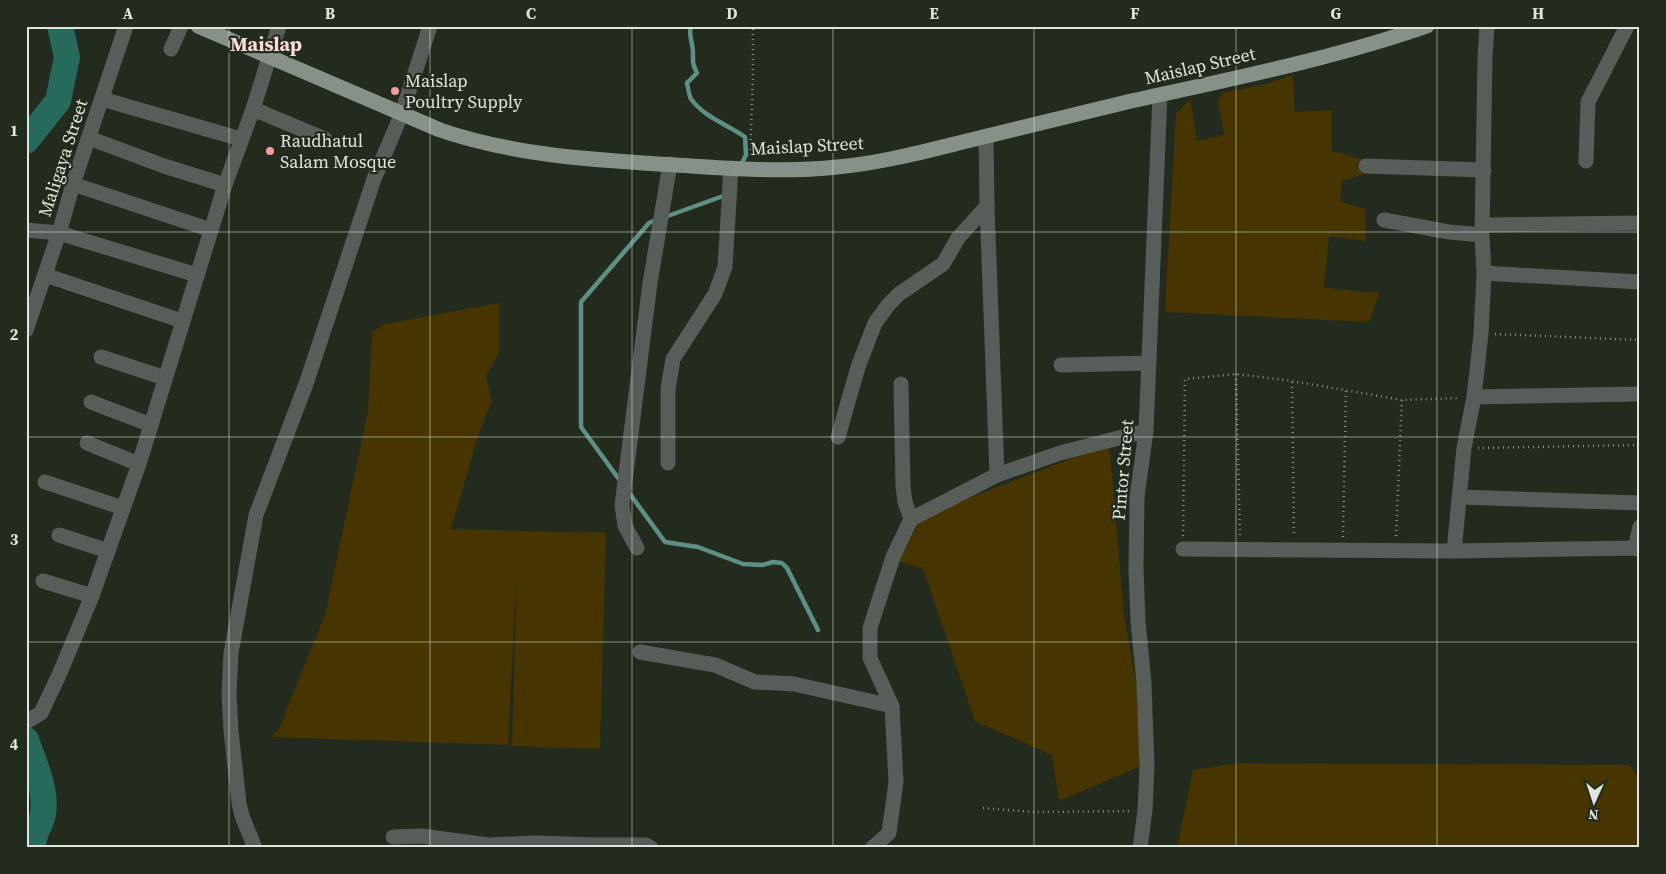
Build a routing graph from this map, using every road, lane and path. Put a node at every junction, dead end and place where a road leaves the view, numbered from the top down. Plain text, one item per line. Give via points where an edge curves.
1 (126, 26) edge
2 (181, 26) edge
3 (198, 26) edge
4 (279, 26) edge
5 (430, 26) edge
6 (753, 26) edge
7 (1427, 26) edge
8 (1487, 26) edge
9 (1626, 26) edge
10 (171, 50) dead end
11 (270, 56) junction
12 (1160, 95) junction
13 (102, 99) junction
14 (253, 109) junction
15 (402, 113) junction
16 (986, 136) junction
17 (89, 138) junction
18 (324, 139) dead end
19 (241, 140) junction
20 (1586, 161) dead end
21 (670, 164) junction
22 (1366, 166) dead end
23 (731, 168) junction
24 (749, 168) junction
25 (1484, 170) junction
26 (73, 184) junction
27 (225, 185) junction
28 (987, 206) junction
29 (1384, 220) dead end
30 (1640, 223) edge
31 (26, 230) edge
32 (211, 230) junction
33 (1483, 230) junction
34 (59, 233) junction
35 (1484, 273) junction
36 (45, 275) junction
37 (197, 275) junction
38 (1640, 282) edge
39 (182, 321) junction
40 (26, 330) edge
41 (1481, 334) junction
42 (1640, 340) edge
43 (102, 357) dead end
44 (1148, 363) junction
45 (1061, 365) dead end
46 (1236, 374) junction
47 (165, 378) junction
48 (1292, 381) junction
49 (901, 384) dead end
50 (1346, 390) junction
51 (1640, 394) edge
52 (1474, 397) junction
53 (1402, 400) junction
54 (91, 402) dead end
55 (151, 425) junction
56 (1146, 431) junction
57 (838, 437) dead end
58 (87, 443) dead end
59 (1640, 445) edge
60 (1464, 448) junction
61 (668, 463) dead end
62 (139, 464) junction
63 (997, 475) junction
64 (45, 482) dead end
65 (1460, 496) junction
66 (1640, 503) edge
67 (123, 508) junction
68 (911, 519) junction
69 (1640, 527) edge
70 (59, 535) dead end
71 (637, 548) dead end
72 (1183, 549) joint
73 (1637, 549) edge
74 (1240, 550) junction
75 (1295, 550) junction
76 (108, 551) junction
77 (1343, 551) junction
78 (1396, 551) junction
79 (1454, 551) junction
80 (44, 580) dead end
81 (92, 596) junction
82 (640, 652) dead end
83 (892, 706) junction
84 (29, 721) edge
85 (983, 808) dead end
86 (1144, 810) junction
87 (394, 838) dead end
88 (487, 846) edge
89 (571, 846) edge
90 (255, 848) edge
91 (651, 848) edge
92 (872, 848) edge
93 (1140, 848) edge

1 - 13 street, Maligaya Street
2 - 10 street
3 - 11 main road, Maislap Street
4 - 11 street
5 - 15 street
6 - 24 path
7 - 12 main road, Maislap Street via 1335,54
8 - 25 street
9 - 20 street via 1588,102
11 - 14 street
11 - 15 main road, Maislap Street
12 - 16 main road, Maislap Street
12 - 44 street, Pintor Street
13 - 17 street, Maligaya Street
13 - 19 street
14 - 18 street
14 - 19 street
15 - 21 main road, Maislap Street via 440,130 494,146 563,157
15 - 90 street via 374,179 306,384 256,515 231,653 229,694 230,731 242,816
16 - 24 main road, Maislap Street via 917,154 835,168
16 - 28 street
17 - 26 street, Maligaya Street
17 - 27 street
19 - 27 street
21 - 23 main road, Maislap Street
21 - 71 street via 650,283 622,505 625,526
22 - 25 street
23 - 24 main road, Maislap Street
23 - 61 street via 725,267 715,294 673,359 668,389
25 - 33 street
26 - 32 street
26 - 34 street, Maligaya Street
27 - 32 street
28 - 57 street via 958,238 943,264 899,294 875,323 858,367
28 - 63 street
29 - 33 street via 1448,232
30 - 33 street
31 - 34 street
32 - 37 street
33 - 35 street
34 - 36 street, Maligaya Street
34 - 37 street
35 - 38 street
35 - 41 street
36 - 39 street
36 - 40 street, Maligaya Street
37 - 39 street
39 - 47 street
41 - 42 path
41 - 52 street
43 - 47 street
44 - 45 street
44 - 56 street, Pintor Street
46 - 48 path
46 - 72 path via 1185,379
46 - 74 path
47 - 55 street
48 - 50 path
48 - 75 path
49 - 68 street via 903,486
50 - 53 path
50 - 77 path
51 - 52 street
52 - 53 path
52 - 60 street
53 - 78 path
54 - 55 street
55 - 62 street
56 - 63 street
56 - 86 street, Pintor Street via 1137,497 1136,570 1147,767
58 - 62 street
59 - 60 path
60 - 65 street
62 - 67 street
63 - 68 street
64 - 67 street
65 - 66 street
65 - 79 street
67 - 76 street
68 - 83 street via 894,557 870,628 870,658
69 - 73 street
70 - 76 street
72 - 74 street
73 - 79 street
74 - 75 street
75 - 77 street
76 - 81 street
77 - 78 street
78 - 79 street
80 - 81 street
81 - 84 street via 41,713
82 - 83 street via 715,666 755,682 794,684
83 - 92 street via 896,782 889,832
85 - 86 path via 1034,812
86 - 93 street, Pintor Street
87 - 88 street via 422,836
88 - 89 street via 535,843
89 - 91 street via 646,845

